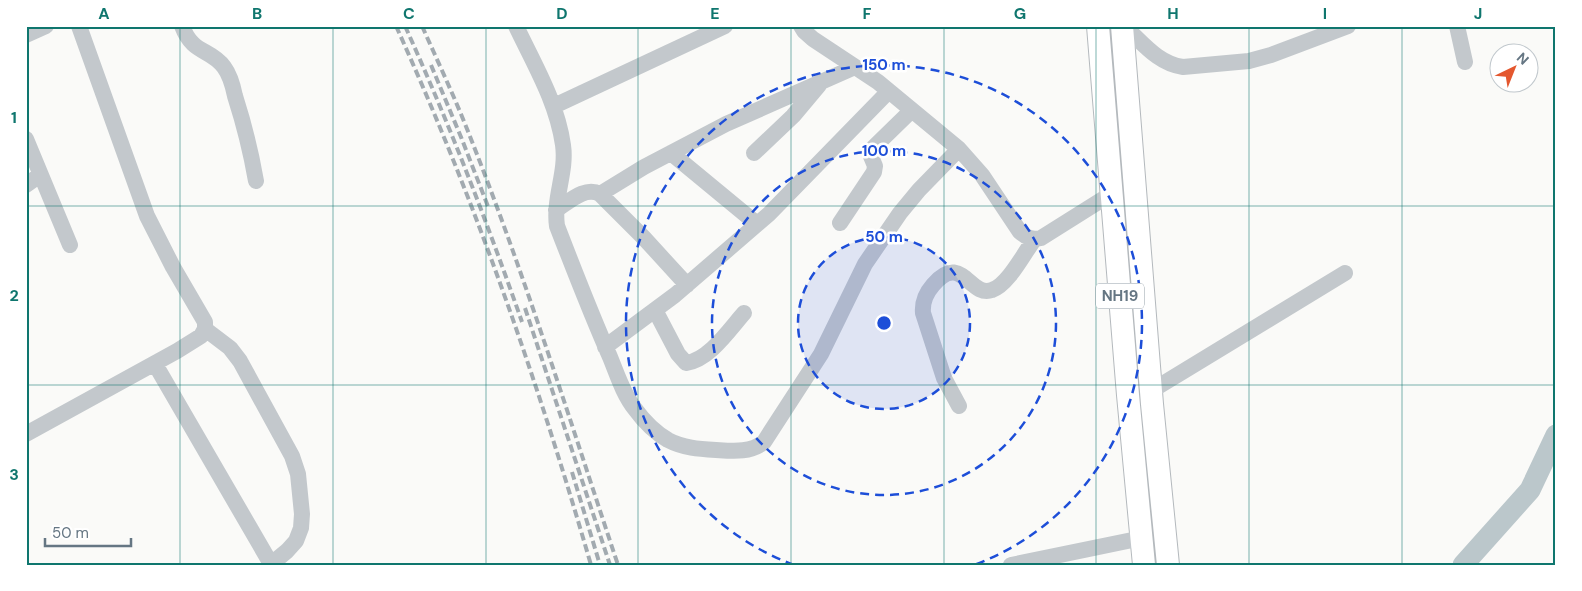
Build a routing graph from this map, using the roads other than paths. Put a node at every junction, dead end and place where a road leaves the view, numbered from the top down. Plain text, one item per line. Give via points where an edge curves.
1 (46, 26) edge
2 (78, 26) edge
3 (182, 26) edge
4 (516, 26) edge
5 (725, 26) edge
6 (801, 26) edge
7 (1098, 26) edge
8 (1123, 26) edge
9 (1348, 26) edge
10 (1457, 26) edge
11 (26, 35) edge
12 (1465, 62) dead end
13 (855, 67) junction
14 (822, 82) junction
15 (889, 91) junction
16 (554, 106) junction
17 (912, 110) junction
18 (26, 139) edge
19 (959, 149) junction
20 (671, 153) junction
21 (754, 153) dead end
22 (40, 175) junction
23 (256, 181) dead end
24 (26, 184) edge
25 (600, 194) junction
26 (1111, 194) junction
27 (556, 210) junction
28 (840, 223) dead end
29 (757, 224) junction
30 (1034, 240) junction
31 (70, 245) dead end
32 (1344, 273) dead end
33 (687, 285) junction
34 (655, 310) junction
35 (744, 313) dead end
36 (205, 329) junction
37 (605, 347) junction
38 (155, 364) junction
39 (1151, 391) junction
40 (958, 406) dead end
41 (26, 434) edge
42 (1142, 538) junction
43 (270, 564) edge
44 (1011, 565) edge
45 (1144, 565) edge
46 (1168, 565) edge

1 - 11 street
2 - 36 street via 148,216 173,267 198,307
3 - 23 street via 191,44 217,59 227,71 246,130
4 - 16 street
5 - 16 street
6 - 13 street
7 - 26 highway, NH19
8 - 9 street via 1160,59 1172,66 1183,67 1271,55
8 - 39 highway, NH19
10 - 12 street
13 - 14 street
13 - 15 street
14 - 20 street via 726,124
14 - 21 street via 793,116
15 - 17 street
15 - 29 street
16 - 27 street via 563,146
17 - 19 street
17 - 28 street via 872,149 874,172
18 - 22 street
19 - 30 street via 982,175 1020,232
19 - 37 street via 900,213 865,264 821,354 770,434 758,447 736,451 694,448 666,439 635,409
20 - 25 street
20 - 29 street
22 - 24 street
22 - 31 street
25 - 27 street via 586,191
25 - 33 street
26 - 30 street
26 - 42 highway, NH19
27 - 37 street via 557,226
29 - 33 street
30 - 40 street via 994,290 986,292 952,272 945,274 926,295 923,313 944,378
32 - 39 street
33 - 34 street
34 - 35 street via 686,363 712,349
34 - 37 street
36 - 38 street via 201,336
36 - 43 street via 230,348 240,361 292,456 298,474 301,528 296,541
38 - 41 street
38 - 43 street
39 - 46 highway, NH19
42 - 44 street
42 - 45 highway, NH19

